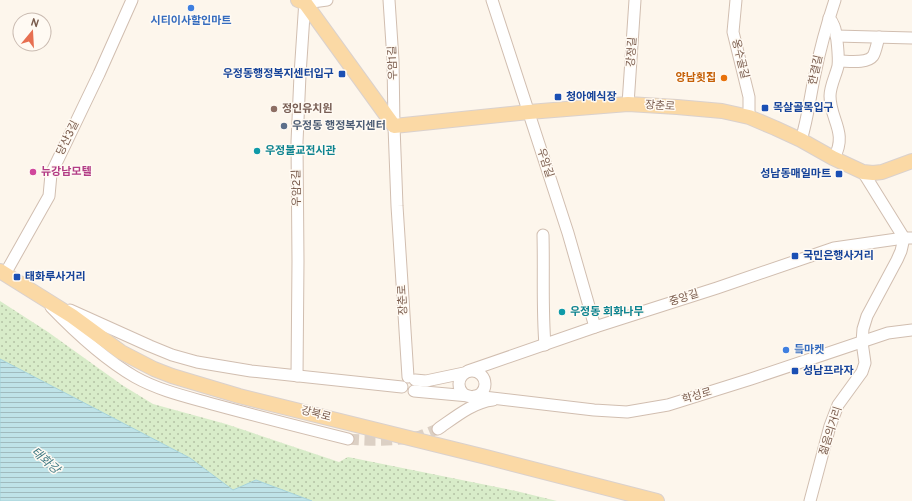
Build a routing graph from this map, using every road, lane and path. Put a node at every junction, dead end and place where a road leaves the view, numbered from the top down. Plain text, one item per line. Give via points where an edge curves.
1 (132, 0) edge
2 (327, 0) edge
3 (389, 0) edge
4 (492, 0) edge
5 (635, 0) edge
6 (736, 0) edge
7 (834, 0) edge
8 (302, 1) edge
9 (829, 18) junction
10 (836, 36) junction
11 (879, 37) junction
12 (912, 38) edge
13 (839, 61) junction
14 (628, 104) junction
15 (529, 112) junction
16 (749, 117) junction
17 (394, 126) junction
18 (801, 140) junction
19 (834, 158) junction
20 (912, 161) edge
21 (863, 172) junction
22 (543, 235) dead end
23 (908, 238) edge
24 (2, 272) edge
25 (39, 295) junction
26 (595, 327) junction
27 (912, 330) edge
28 (862, 342) junction
29 (544, 345) junction
30 (466, 372) junction
31 (297, 376) junction
32 (412, 383) junction
33 (477, 397) junction
34 (438, 429) tunnel mouth
35 (348, 440) tunnel mouth
36 (656, 501) edge
37 (810, 501) edge

1 - 24 street, 당산3길 via 51,174 50,196
2 - 8 street
3 - 17 street, 우암1길
4 - 15 street, 우암길
5 - 14 street, 강정길
6 - 16 street, 옹수골길 via 733,32 749,97
7 - 9 street, 한결길
8 - 17 main road
8 - 31 street, 우암2길 via 297,142
9 - 10 street via 834,25
9 - 18 street, 한결길
10 - 11 street
10 - 13 street
11 - 12 street
11 - 13 street via 871,58 856,62
13 - 19 street via 830,94 831,110 840,142
14 - 15 main road, 장춘로
14 - 16 main road, 장춘로 via 722,111
15 - 17 main road, 장춘로
15 - 26 street, 우암길
16 - 18 main road, 장춘로
17 - 32 street, 장춘로 via 402,283
18 - 19 main road, 장춘로
19 - 21 main road, 장춘로
20 - 21 main road, 장춘로 via 882,172
21 - 23 street
22 - 29 street
23 - 26 street, 중앙길 via 834,248
23 - 28 street via 867,316
24 - 25 main road, 강북로
25 - 31 street via 172,355 244,370
25 - 35 street via 87,341 135,377 169,392
25 - 36 main road, 강북로 via 121,352 172,376 240,396
26 - 29 street, 중앙길
27 - 28 street, 학성로 via 888,333
28 - 33 street, 학성로 via 668,405 627,412 501,399 479,404
28 - 37 street, 젊음의거리 via 865,363 862,372 838,405
29 - 30 street, 중앙길
30 - 32 street, 중앙길
30 - 33 street via 461,377 459,385 463,393
30 - 33 street via 480,373 484,380
31 - 32 street via 402,387 403,380
32 - 33 street
33 - 34 street

